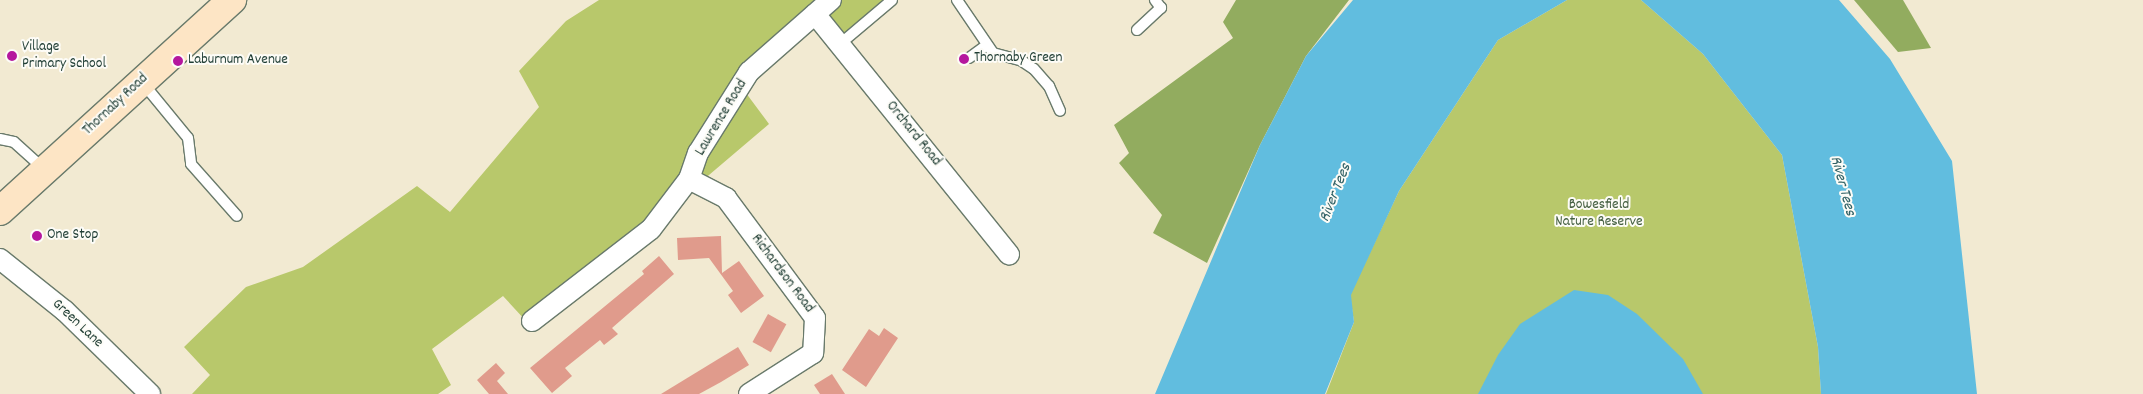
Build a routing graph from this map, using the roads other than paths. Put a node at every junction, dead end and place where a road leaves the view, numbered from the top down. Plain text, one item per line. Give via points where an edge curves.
1 (232, 0) edge
2 (831, 0) edge
3 (892, 0) edge
4 (957, 0) edge
5 (1155, 0) edge
6 (815, 14) junction
7 (1137, 30) dead end
8 (840, 44) junction
9 (987, 45) junction
10 (969, 58) dead end
11 (141, 81) junction
12 (1060, 111) dead end
13 (0, 139) edge
14 (46, 171) junction
15 (689, 180) junction
16 (0, 211) edge
17 (237, 216) dead end
18 (1010, 254) dead end
19 (0, 260) edge
20 (532, 322) dead end
21 (150, 394) edge
22 (749, 394) edge

1 - 11 street, Thornaby Road
2 - 6 street, Lawrence Road
3 - 8 lane
4 - 9 lane
5 - 7 lane via 1161,8
6 - 8 street, Orchard Road
6 - 15 street, Lawrence Road via 750,72 698,152
8 - 18 street, Orchard Road
9 - 10 lane
9 - 12 lane via 993,53 1022,61 1034,69 1049,86
11 - 14 street, Thornaby Road
11 - 17 lane via 188,138 191,164
13 - 14 lane via 14,142
14 - 16 street, Thornaby Road
15 - 20 street, Lawrence Road via 651,229
15 - 22 street, Richardson Road via 726,198 815,318 812,353
19 - 21 street, Green Lane via 65,311

